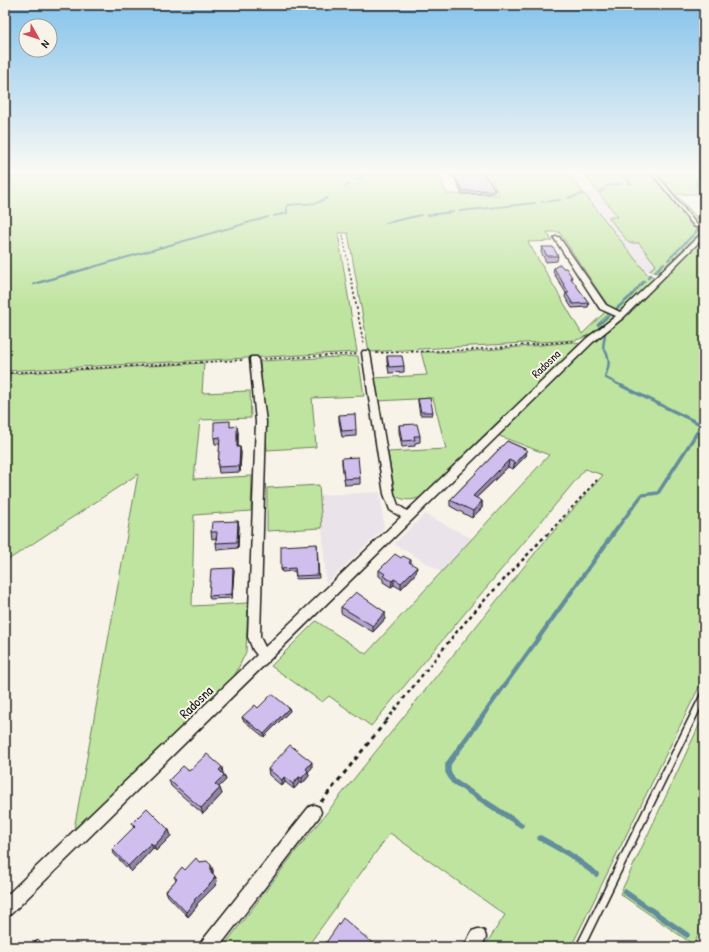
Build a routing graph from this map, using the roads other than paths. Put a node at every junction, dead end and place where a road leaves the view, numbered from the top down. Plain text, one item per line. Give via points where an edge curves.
1 (689, 217) edge
2 (704, 229) edge
3 (704, 233) edge
4 (557, 238) dead end
5 (621, 315) junction
6 (366, 353) road end
7 (254, 359) road end
8 (408, 516) junction
9 (265, 655) junction
10 (704, 694) edge
11 (314, 812) road end
12 (5, 908) edge
13 (208, 947) edge
14 (580, 947) edge

1 - 2 lane via 695,225
3 - 5 street, Radosna
4 - 5 street via 603,307
5 - 8 street, Radosna via 590,340
6 - 8 street via 389,494 394,507
7 - 9 street via 261,422 254,637 257,646
8 - 9 street, Radosna
9 - 12 street, Radosna
10 - 14 lane
11 - 13 street

